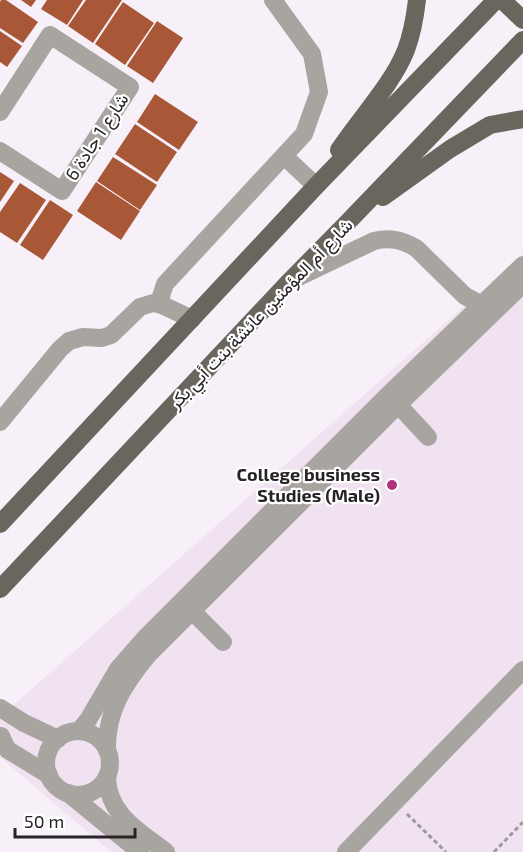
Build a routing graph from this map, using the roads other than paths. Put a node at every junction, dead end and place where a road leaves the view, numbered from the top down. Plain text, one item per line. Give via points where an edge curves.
1 (273, 0) edge
2 (417, 0) edge
3 (496, 0) edge
4 (502, 0) edge
5 (523, 20) edge
6 (523, 40) edge
7 (0, 111) edge
8 (523, 119) edge
9 (0, 151) edge
10 (284, 156) junction
11 (316, 186) junction
12 (345, 225) junction
13 (523, 265) edge
14 (288, 283) junction
15 (523, 284) edge
16 (162, 305) junction
17 (482, 311) junction
18 (192, 319) junction
19 (393, 400) junction
20 (0, 422) edge
21 (428, 437) dead end
22 (0, 524) edge
23 (0, 589) edge
24 (187, 607) junction
25 (223, 642) dead end
26 (523, 670) edge
27 (7, 712) edge
28 (68, 734) junction
29 (0, 736) edge
30 (107, 750) junction
31 (47, 770) junction
32 (107, 777) junction
33 (68, 794) junction
34 (140, 852) edge
35 (166, 852) edge
36 (346, 852) edge

1 - 10 street via 312,54 319,92 304,134
2 - 11 main road via 406,51
3 - 11 main road
4 - 5 main road
6 - 12 main road, شارع أم المؤمنين عائشة بنت أبي بكر
7 - 9 street, شارع 1 جادة 6 via 50,35 130,87 62,191
8 - 12 main road via 490,125
10 - 11 street
10 - 16 street via 165,284
11 - 18 main road
12 - 14 main road, شارع أم المؤمنين عائشة بنت أبي بكر
13 - 17 street
14 - 17 street via 374,240 396,239 416,248
14 - 23 main road, شارع أم المؤمنين عائشة بنت أبي بكر
15 - 17 street
16 - 18 street
16 - 20 street via 153,303 140,308 102,338 69,341
17 - 19 street
17 - 19 street
18 - 22 main road
19 - 21 street
19 - 24 street
24 - 25 street
24 - 28 street via 132,652 88,720
24 - 30 street via 132,675 112,712
26 - 36 street
27 - 28 street
27 - 29 street
28 - 30 street via 96,736
28 - 31 street via 49,750
29 - 31 street
30 - 32 street
31 - 33 street via 53,783
32 - 33 street via 86,794
32 - 35 street via 109,795 117,811
33 - 34 street

